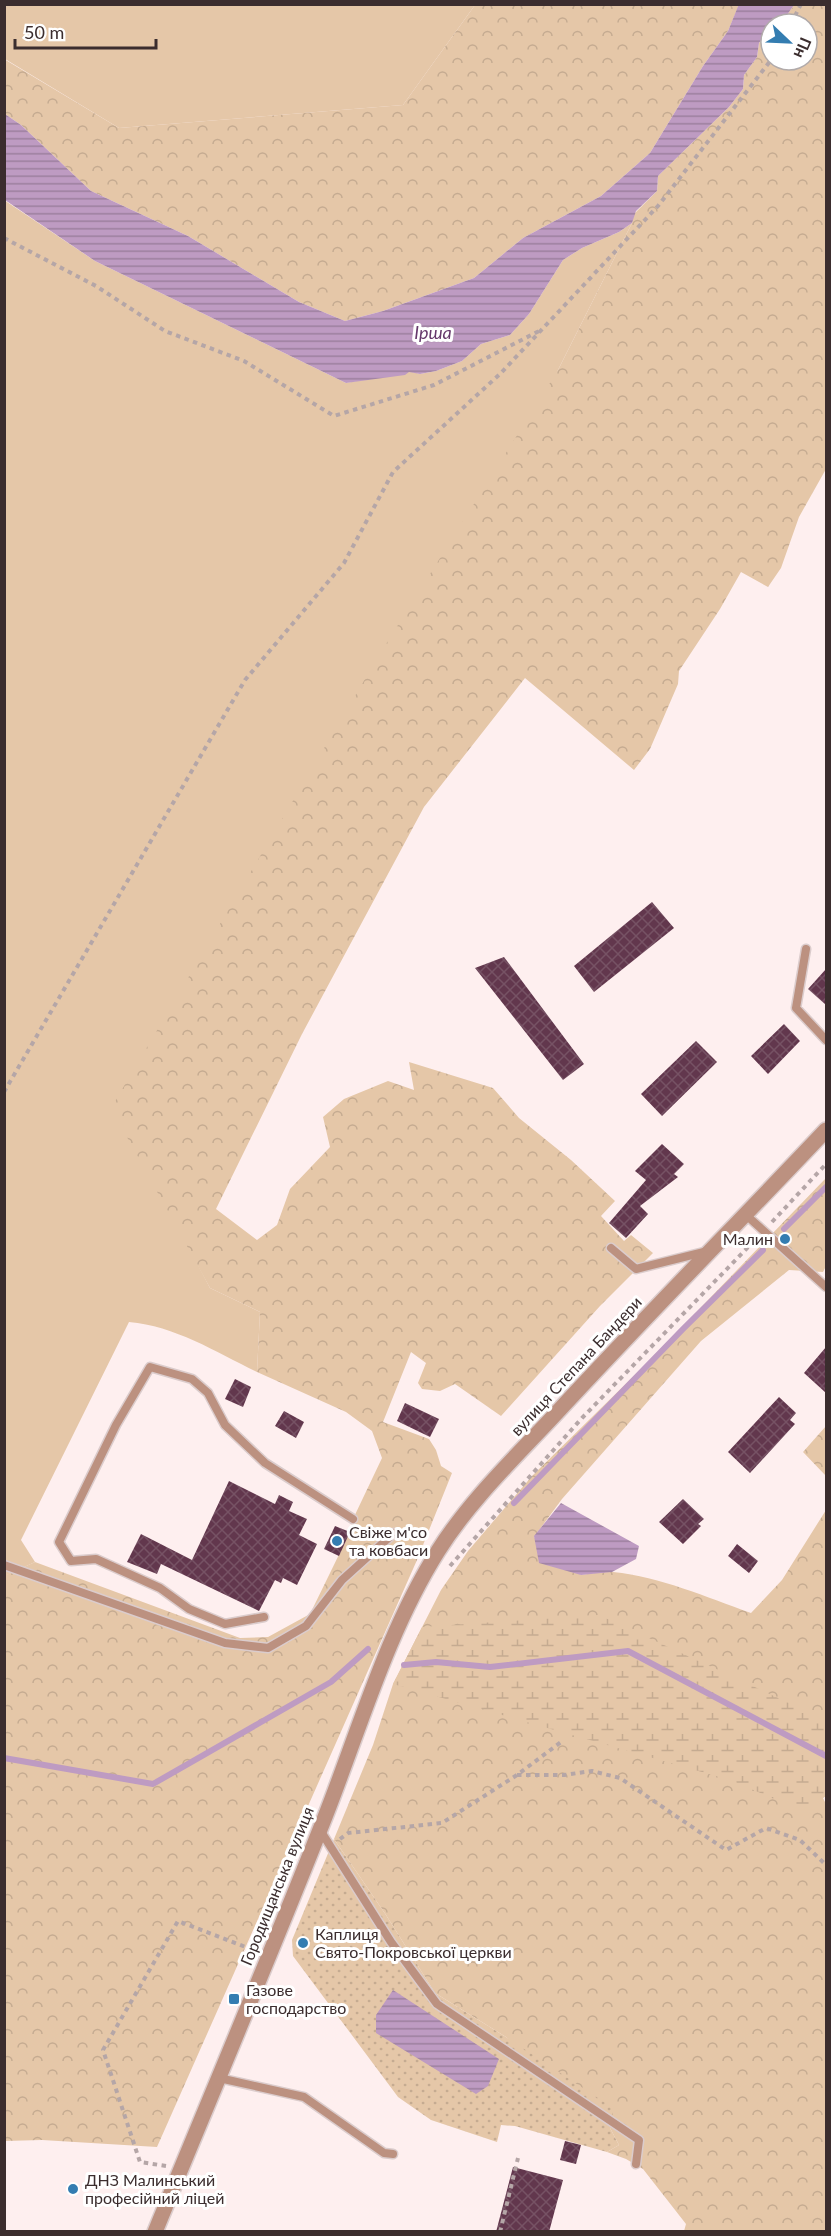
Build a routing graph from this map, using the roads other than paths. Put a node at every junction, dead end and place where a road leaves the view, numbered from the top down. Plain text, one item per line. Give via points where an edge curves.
1 (806, 949) dead end
2 (826, 1040) edge
3 (826, 1130) edge
4 (746, 1215) junction
5 (611, 1248) dead end
6 (711, 1250) junction
7 (826, 1287) edge
8 (353, 1519) dead end
9 (394, 1533) dead end
10 (4, 1565) edge
11 (264, 1617) dead end
12 (388, 1653) joint
13 (320, 1830) junction
14 (219, 2078) junction
15 (393, 2154) dead end
16 (636, 2164) dead end
17 (155, 2232) edge

1 - 2 lane via 796,1008
3 - 4 street, вулиця Степана Бандери
4 - 6 street, вулиця Степана Бандери
4 - 7 lane
5 - 6 lane via 636,1269
6 - 12 street, вулиця Степана Бандери via 465,1515 439,1550
8 - 11 lane via 265,1463 225,1425 208,1393 192,1379 150,1366 116,1425 60,1542 71,1561 96,1559 225,1624
9 - 10 lane via 342,1580 306,1626 268,1648 225,1643
12 - 13 street, Городищанська вулиця
13 - 14 street, Городищанська вулиця
13 - 16 lane via 391,1942 437,2004 639,2140
14 - 15 lane via 304,2097 384,2153
14 - 17 street, Городищанська вулиця

